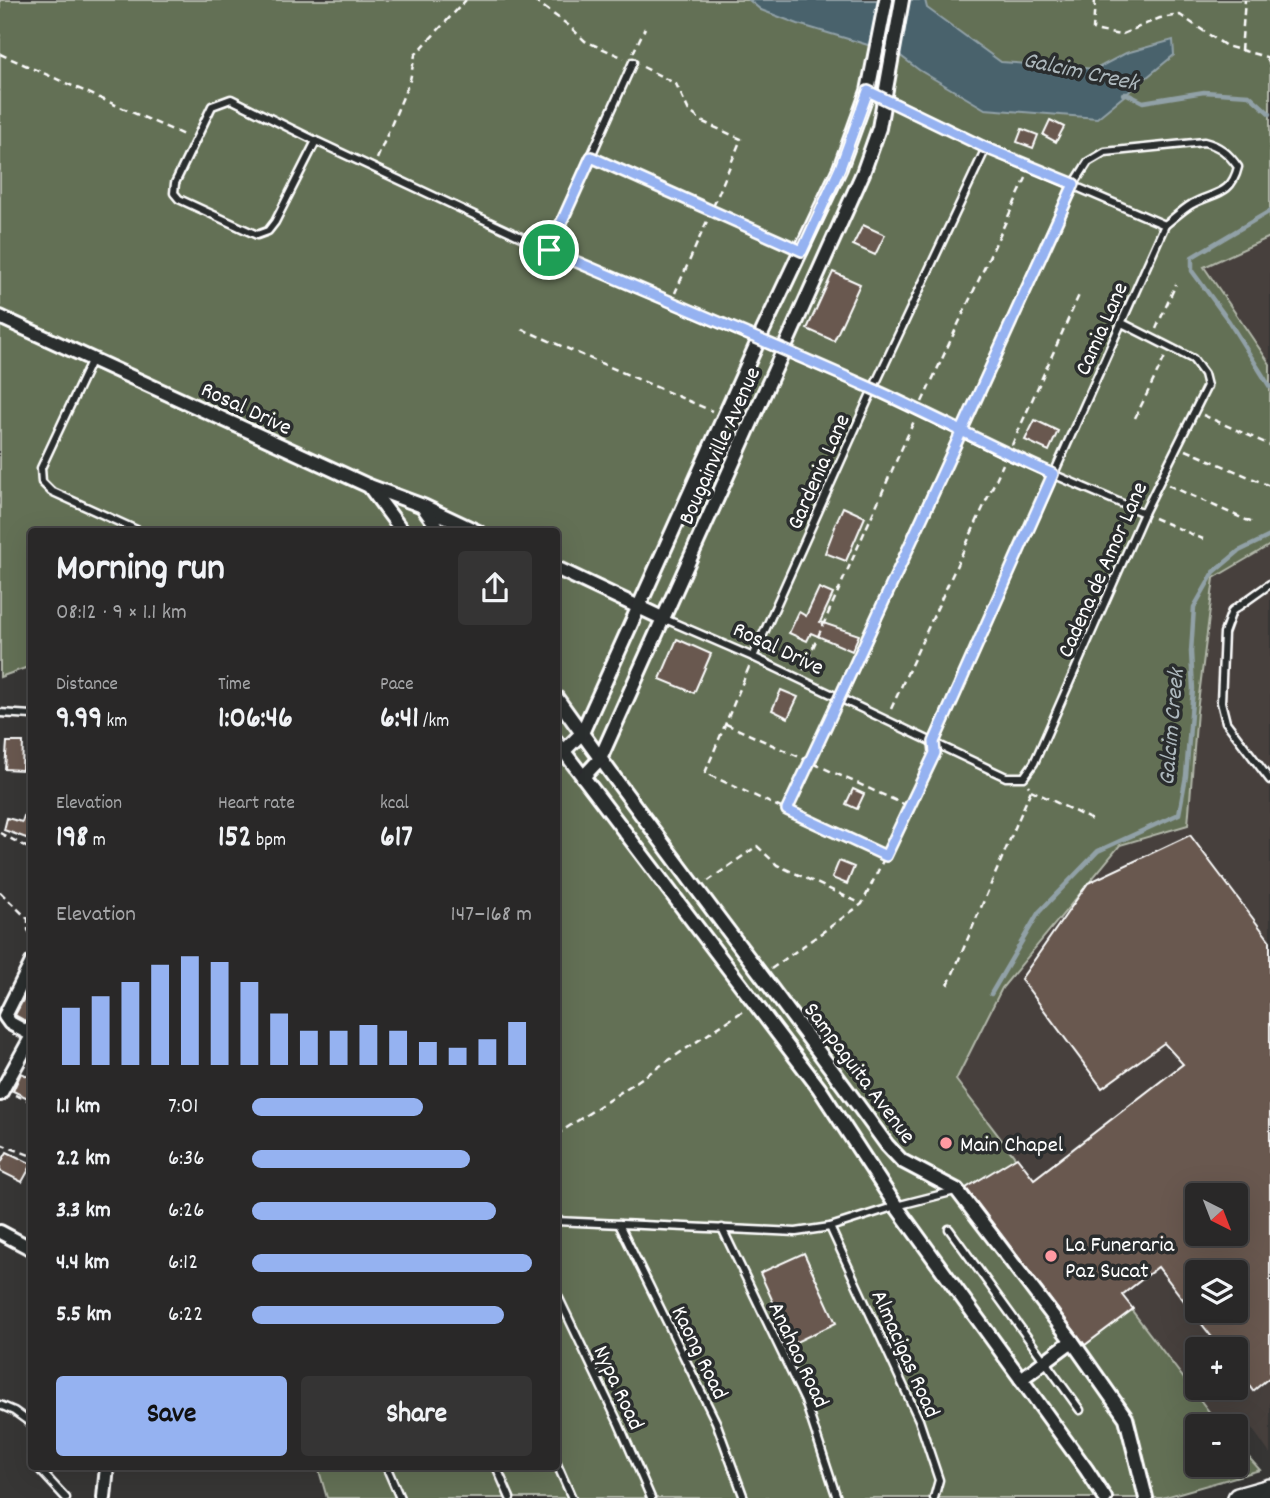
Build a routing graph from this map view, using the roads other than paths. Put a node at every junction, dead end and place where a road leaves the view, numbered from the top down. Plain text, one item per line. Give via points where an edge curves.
1 (886, 0) edge
2 (902, 0) edge
3 (634, 62) road end
4 (868, 91) junction
5 (885, 99) junction
6 (316, 141) junction
7 (986, 148) junction
8 (1074, 184) junction
9 (1165, 225) junction
10 (549, 250) junction
11 (0, 317) edge
12 (1122, 323) junction
13 (759, 339) junction
14 (783, 350) junction
15 (92, 359) junction
16 (873, 389) junction
17 (962, 432) junction
18 (1053, 474) junction
19 (369, 486) junction
20 (423, 506) junction
21 (1144, 513) junction
22 (132, 528) edge
23 (400, 528) edge
24 (438, 528) edge
25 (470, 528) edge
26 (560, 570) edge
27 (1270, 584) edge
28 (639, 606) junction
29 (664, 619) junction
30 (753, 657) junction
31 (840, 698) junction
32 (560, 703) edge
33 (0, 713) edge
34 (28, 715) edge
35 (582, 733) junction
36 (934, 742) junction
37 (560, 748) edge
38 (560, 750) edge
39 (600, 759) junction
40 (583, 777) junction
41 (1024, 777) joint
42 (1270, 780) edge
43 (28, 970) edge
44 (28, 1033) edge
45 (28, 1042) edge
46 (814, 1044) junction
47 (796, 1056) junction
48 (1, 1092) edge
49 (957, 1190) junction
50 (896, 1206) junction
51 (560, 1221) edge
52 (620, 1224) junction
53 (830, 1227) junction
54 (722, 1228) junction
55 (949, 1228) dead end
56 (0, 1232) edge
57 (28, 1247) edge
58 (560, 1301) edge
59 (1072, 1341) junction
60 (1046, 1362) junction
61 (1021, 1379) junction
62 (0, 1405) edge
63 (1080, 1410) dead end
64 (28, 1421) edge
65 (41, 1470) edge
66 (107, 1470) edge
67 (388, 1470) edge
68 (498, 1470) edge
69 (560, 1470) edge
70 (1270, 1489) edge
71 (66, 1498) edge
72 (104, 1498) edge
73 (400, 1498) edge
74 (510, 1498) edge
75 (572, 1498) edge
76 (651, 1498) edge
77 (744, 1498) edge
78 (837, 1498) edge
79 (934, 1498) edge
80 (1105, 1498) edge
81 (1146, 1498) edge
82 (1238, 1498) edge

1 - 4 street, Bougainville Avenue
2 - 5 street, Bougainville Avenue
3 - 10 lane
4 - 5 lane
4 - 13 street, Bougainville Avenue via 840,168
5 - 7 lane
5 - 14 street, Bougainville Avenue via 863,173
6 - 6 lane via 231,99 212,106 174,183 174,193 257,235 268,231
6 - 10 lane
7 - 8 lane
7 - 16 lane, Gardenia Lane
8 - 9 lane
8 - 9 lane via 1088,162 1105,152 1204,142 1230,155 1238,167 1235,180 1223,192 1188,206
8 - 17 lane
9 - 12 lane, Camia Lane
10 - 13 lane
11 - 15 street, Rosal Drive
12 - 18 lane, Camia Lane
12 - 21 lane, Cadena de Amor Lane via 1193,359 1207,386
13 - 14 lane
13 - 28 street, Bougainville Avenue
14 - 16 lane
14 - 29 street, Bougainville Avenue
15 - 19 street, Rosal Drive
15 - 22 lane via 41,468 42,482 51,491
16 - 17 lane
16 - 30 lane, Gardenia Lane
17 - 18 lane
17 - 31 lane
18 - 21 lane
18 - 36 lane, Camia Lane
19 - 20 street, Rosal Drive
19 - 23 street
20 - 24 street
20 - 25 street, Rosal Drive
21 - 41 lane, Cadena de Amor Lane
26 - 28 street, Rosal Drive
27 - 42 lane via 1232,611 1224,633 1221,702 1226,722
28 - 29 street, Rosal Drive
28 - 35 street, Bougainville Avenue
29 - 30 lane, Rosal Drive
29 - 39 street, Bougainville Avenue
30 - 31 lane, Rosal Drive
31 - 36 lane, Rosal Drive
32 - 35 street, Sampaguita Avenue
33 - 34 lane
35 - 37 street, Bougainville Avenue
35 - 39 street, Sampaguita Avenue
36 - 41 lane, Rosal Drive via 1006,777
38 - 40 street, Sampaguita Avenue
39 - 40 street, Bougainville Avenue
39 - 46 street, Sampaguita Avenue
40 - 47 street, Sampaguita Avenue
43 - 44 street via 5,1016
45 - 48 street
46 - 47 street
46 - 49 street, Sampaguita Avenue via 902,1161
47 - 50 street, Sampaguita Avenue
49 - 50 lane
49 - 59 street, Sampaguita Avenue
50 - 53 lane
50 - 61 street, Sampaguita Avenue
51 - 52 lane
52 - 54 lane
52 - 77 lane, Kaong Road via 716,1422
53 - 54 lane via 796,1232
53 - 79 lane, Almacigas Road via 919,1420 939,1480
54 - 78 lane, Anahao Road via 805,1401
55 - 60 lane
56 - 57 street
58 - 76 lane, Nypa Road
59 - 60 street
59 - 81 street, Sampaguita Avenue via 1126,1418
60 - 61 street
60 - 63 lane
61 - 80 street, Sampaguita Avenue
62 - 64 lane
65 - 71 lane
66 - 72 street
67 - 73 lane
68 - 74 lane
69 - 75 lane
70 - 82 main road

